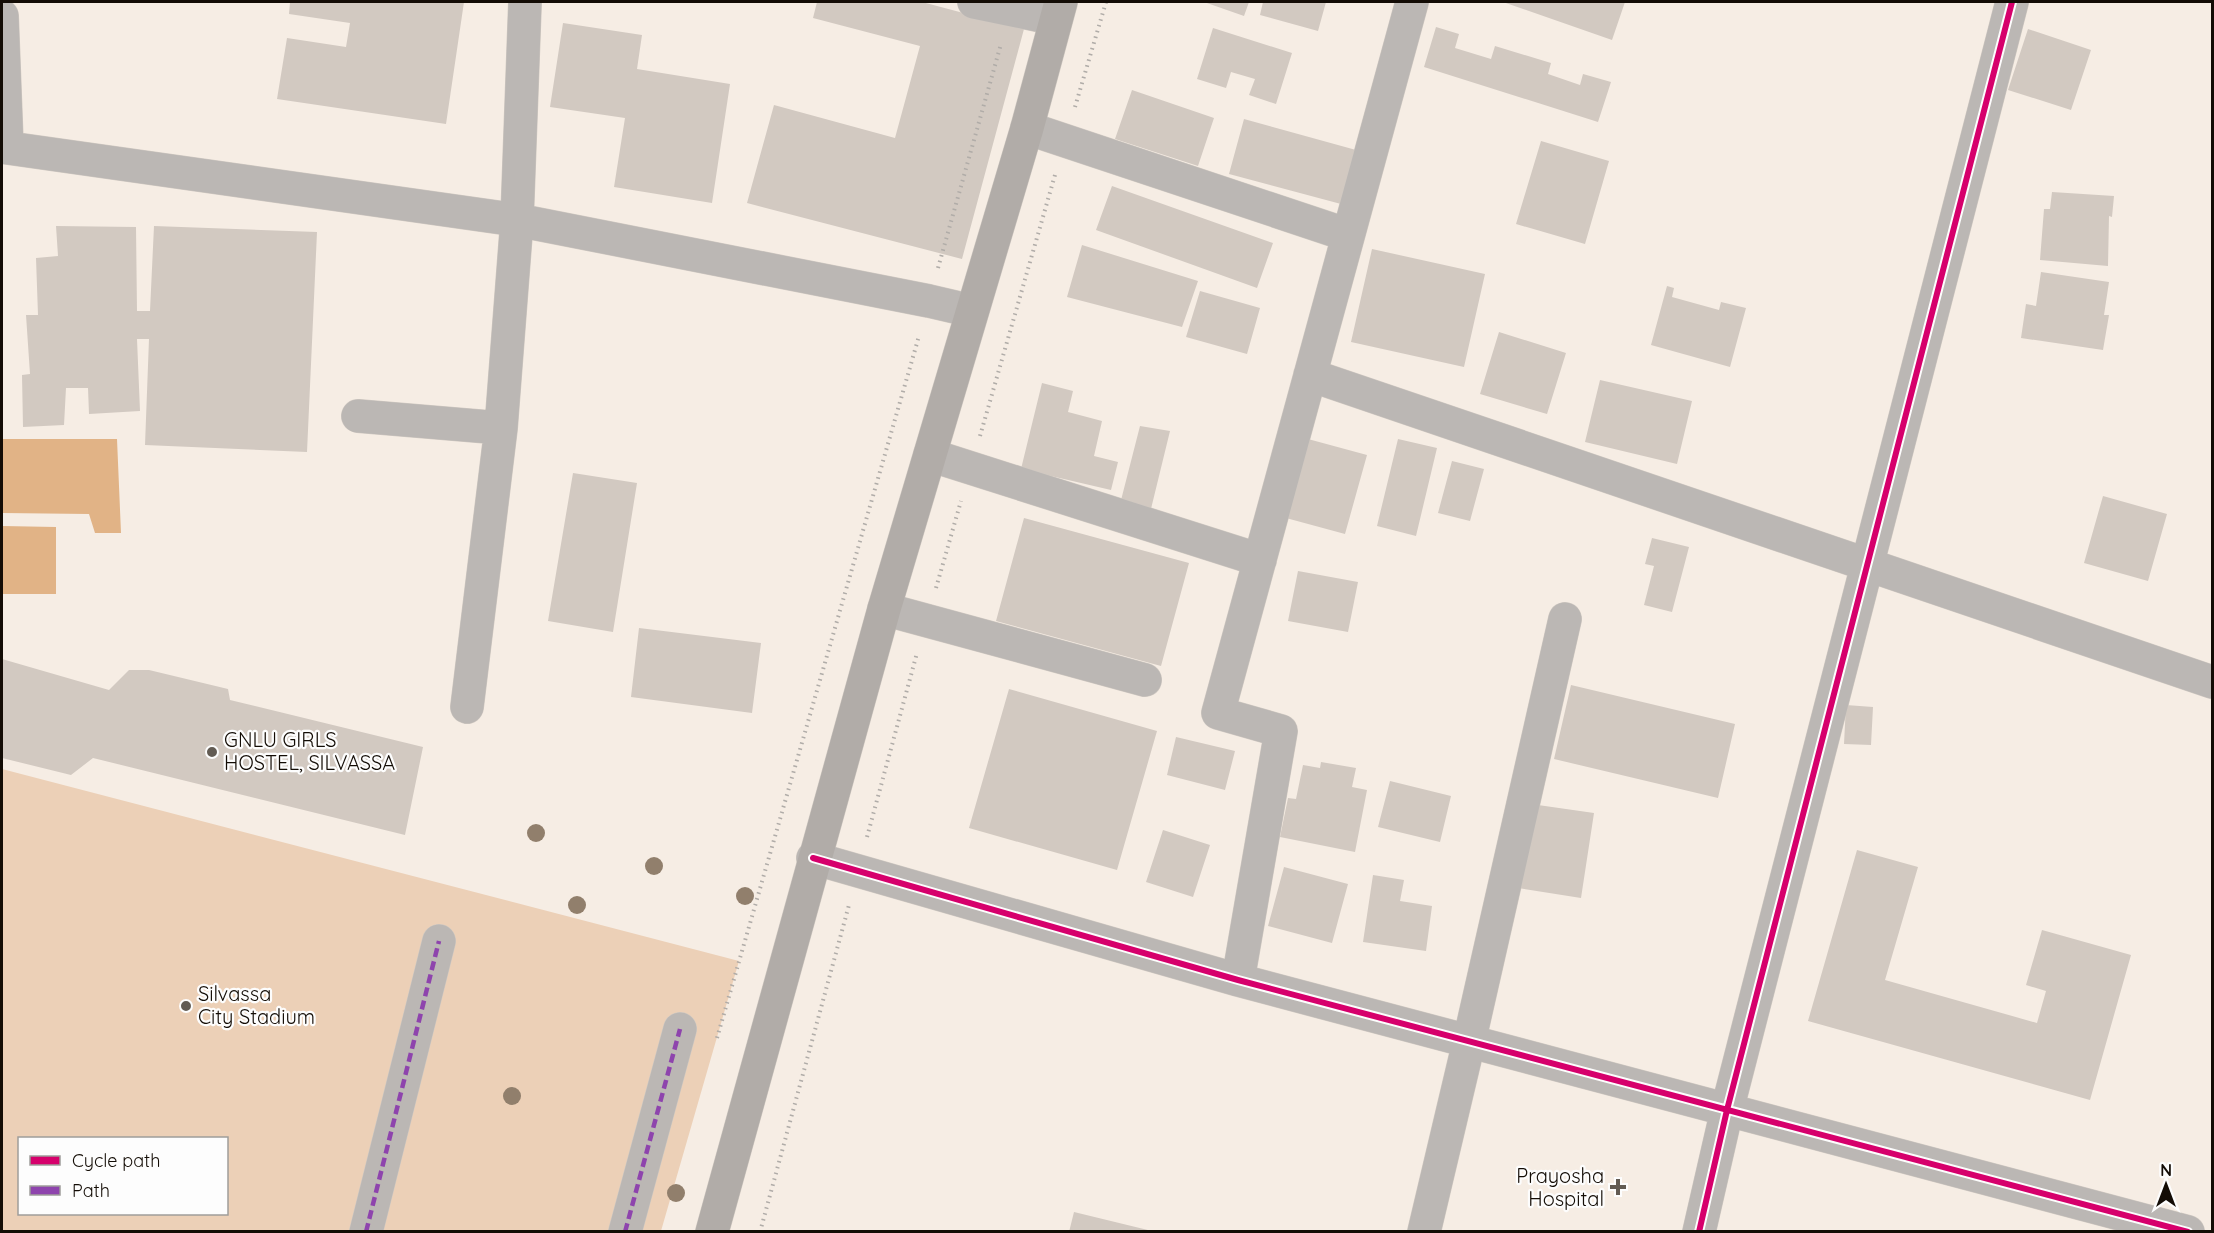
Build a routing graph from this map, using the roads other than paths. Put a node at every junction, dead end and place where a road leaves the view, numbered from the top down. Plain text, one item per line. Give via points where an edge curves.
1 (525, 2) edge
2 (974, 2) edge
3 (1412, 2) edge
4 (2012, 2) edge
5 (1058, 10) edge
6 (2, 16) edge
7 (1027, 128) junction
8 (4, 147) edge
9 (517, 220) junction
10 (1348, 235) junction
11 (972, 311) junction
12 (1310, 375) junction
13 (358, 416) dead end
14 (501, 428) junction
15 (930, 455) junction
16 (1260, 560) junction
17 (1868, 564) junction
18 (884, 609) junction
19 (1565, 619) dead end
20 (1145, 680) dead end
21 (2212, 682) edge
22 (467, 707) dead end
23 (813, 858) junction
24 (439, 941) dead end
25 (1238, 980) junction
26 (680, 1029) dead end
27 (1469, 1042) junction
28 (1727, 1110) junction
29 (366, 1232) edge
30 (625, 1232) edge
31 (712, 1232) edge
32 (1424, 1232) edge
33 (1699, 1232) edge
34 (2188, 1232) edge

1 - 9 street
2 - 5 street via 1011,10
3 - 10 street
4 - 17 street
5 - 7 main road
6 - 8 street
7 - 10 street
7 - 11 main road
8 - 9 street
9 - 11 street
9 - 14 street
10 - 12 street
11 - 15 main road
12 - 16 street
12 - 17 street
13 - 14 street
14 - 22 street
15 - 16 street
15 - 18 main road
16 - 25 street via 1218,713 1281,731
17 - 21 street
17 - 28 street
18 - 20 street
18 - 23 main road
19 - 27 street
23 - 25 street
23 - 31 main road
24 - 29 street
25 - 27 street
26 - 30 street
27 - 28 street
27 - 32 street
28 - 33 street
28 - 34 street

